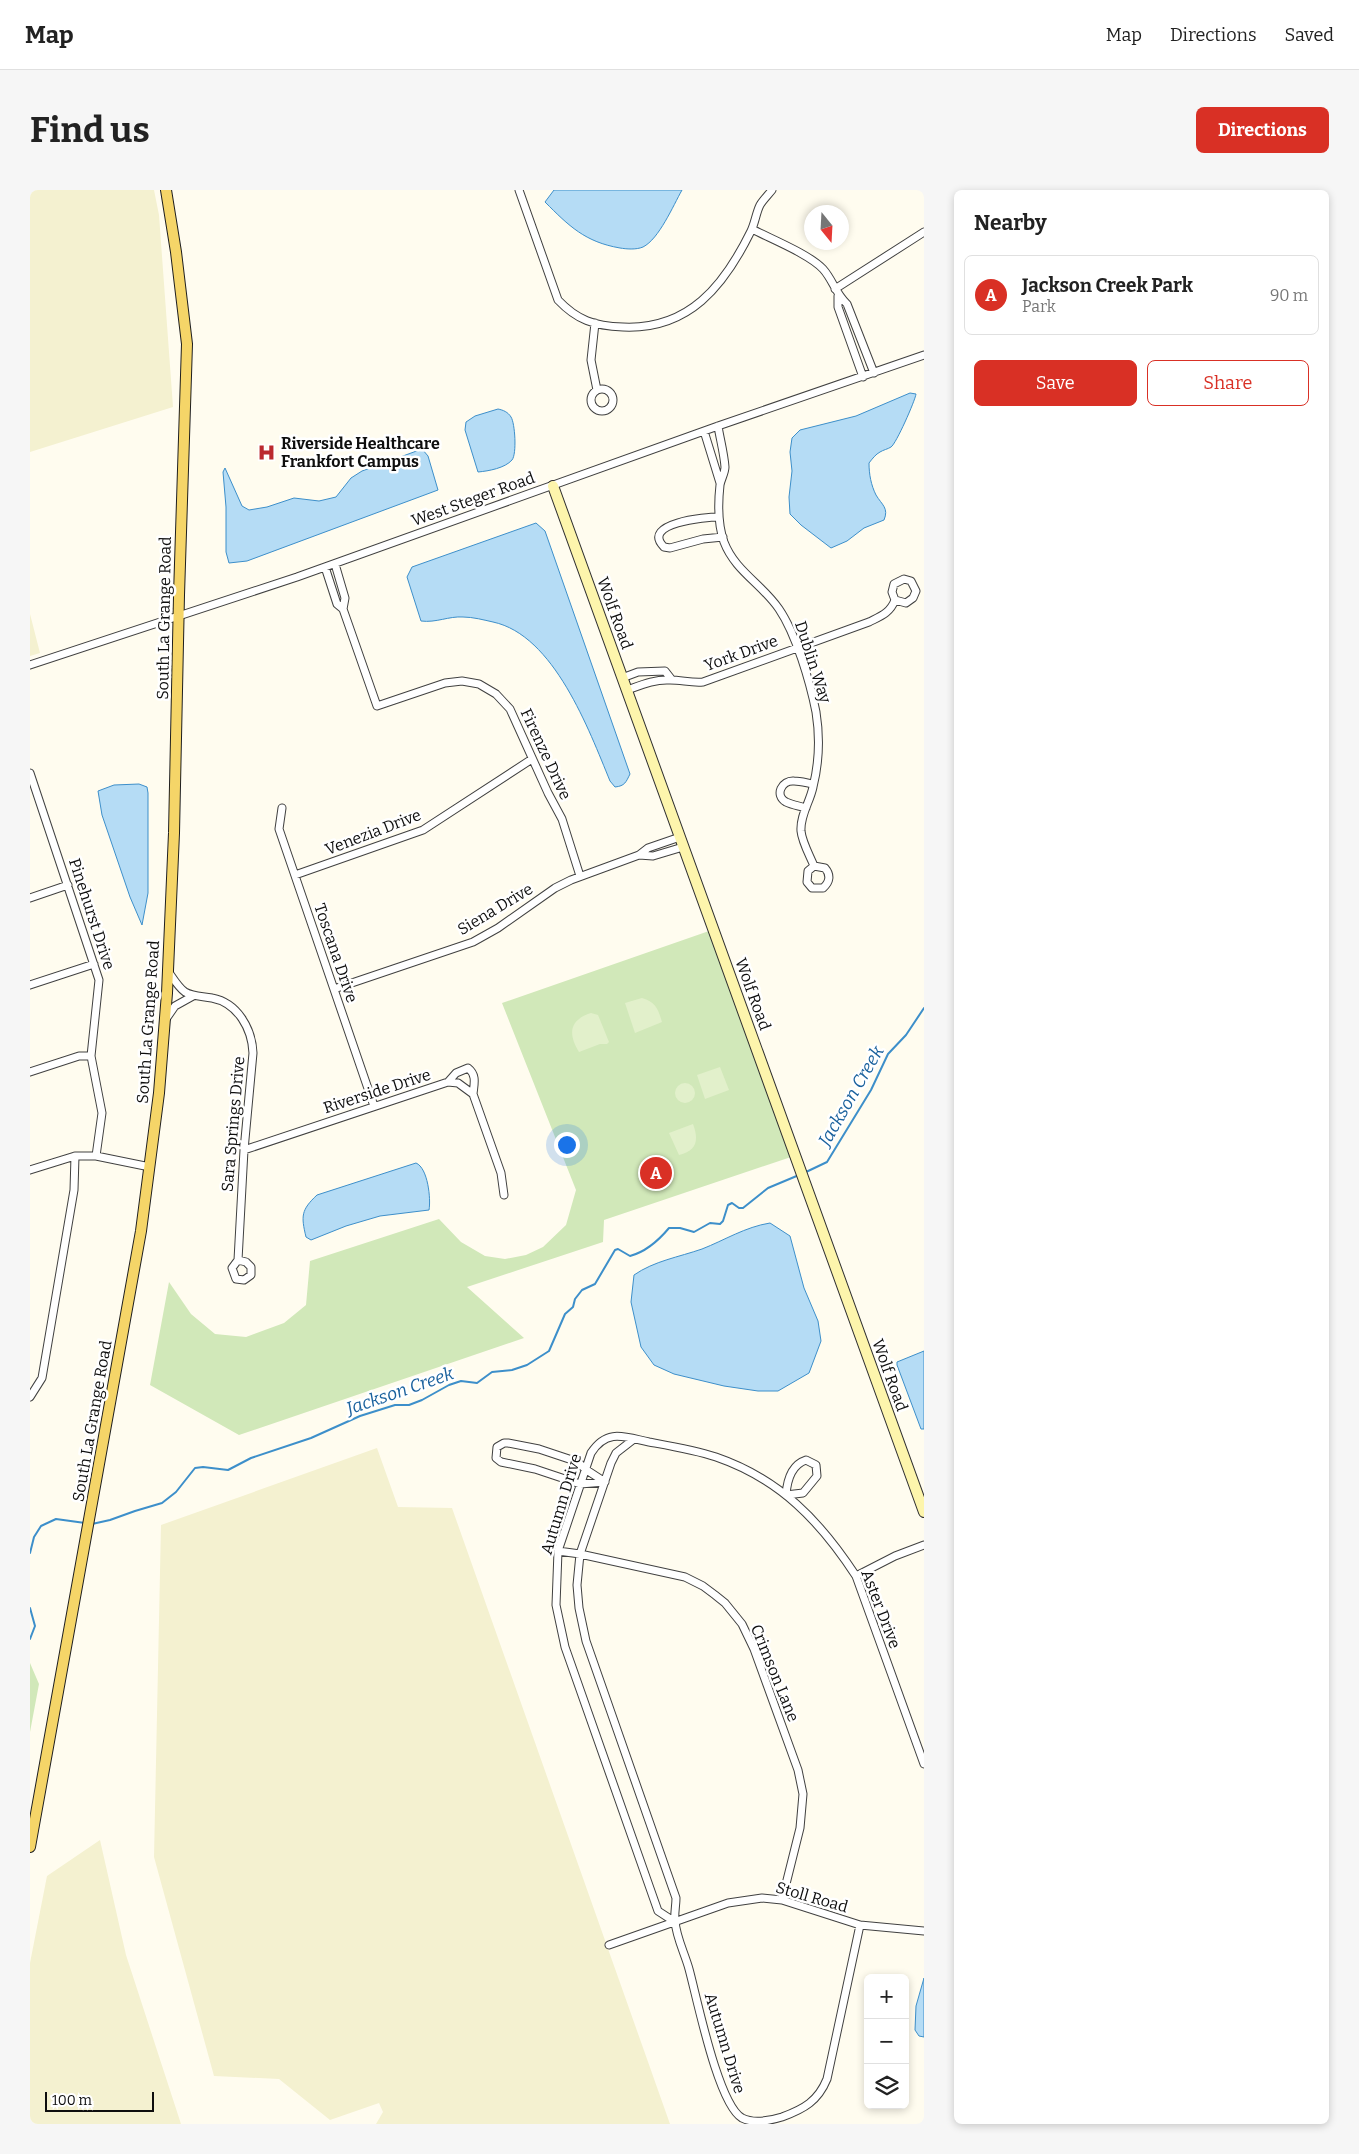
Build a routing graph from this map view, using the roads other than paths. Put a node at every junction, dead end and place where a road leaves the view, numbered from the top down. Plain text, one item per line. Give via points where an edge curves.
1 (166, 190) edge
2 (519, 190) edge
3 (772, 190) edge
4 (752, 229) junction
5 (924, 232) edge
6 (837, 292) junction
7 (594, 323) junction
8 (924, 355) edge
9 (874, 373) junction
10 (863, 377) junction
11 (597, 390) dead end
12 (718, 426) junction
13 (704, 431) junction
14 (720, 484) junction
15 (552, 486) junction
16 (720, 517) junction
17 (723, 537) junction
18 (335, 564) junction
19 (325, 567) junction
20 (895, 600) dead end
21 (343, 609) junction
22 (179, 617) junction
23 (797, 648) junction
24 (30, 665) edge
25 (622, 678) junction
26 (672, 680) junction
27 (627, 690) junction
28 (532, 759) junction
29 (30, 772) edge
30 (814, 784) junction
31 (282, 808) dead end
32 (806, 808) junction
33 (680, 837) junction
34 (684, 847) junction
35 (639, 855) junction
36 (814, 866) dead end
37 (295, 875) junction
38 (580, 876) junction
39 (68, 885) junction
40 (30, 898) edge
41 (94, 964) junction
42 (168, 970) junction
43 (30, 985) edge
44 (334, 988) junction
45 (193, 996) junction
46 (165, 1020) junction
47 (91, 1056) junction
48 (30, 1072) edge
49 (448, 1082) junction
50 (473, 1094) junction
51 (374, 1106) junction
52 (244, 1150) junction
53 (75, 1156) junction
54 (96, 1156) junction
55 (150, 1167) junction
56 (30, 1170) edge
57 (504, 1195) dead end
58 (238, 1260) dead end
59 (30, 1397) edge
60 (634, 1439) junction
61 (585, 1469) junction
62 (604, 1482) junction
63 (580, 1484) junction
64 (786, 1495) junction
65 (924, 1512) edge
66 (924, 1545) edge
67 (558, 1551) junction
68 (580, 1554) junction
69 (856, 1576) junction
70 (924, 1764) edge
71 (30, 1847) edge
72 (782, 1900) junction
73 (675, 1922) junction
74 (860, 1925) junction
75 (924, 1931) edge
76 (610, 1945) dead end

1 - 22 main road, South La Grange Road via 187,344
2 - 7 street via 558,300 571,313
3 - 4 street via 760,206
4 - 6 street via 810,259 822,268
4 - 7 street via 728,274 707,297 686,312 667,322 642,328
5 - 6 street
6 - 9 street via 847,304
6 - 10 street via 838,307
7 - 11 street via 591,360
8 - 9 street, West Steger Road
9 - 10 street, West Steger Road
10 - 12 street, West Steger Road
12 - 13 street, West Steger Road
12 - 14 street, Dublin Way via 725,468
13 - 14 street, Dublin Way
13 - 15 street, West Steger Road
14 - 16 street, Dublin Way
15 - 18 street, West Steger Road
15 - 25 main road, Wolf Road
16 - 17 street, Dublin Way
16 - 17 street via 664,528 659,538 664,547 670,548
17 - 23 street, Dublin Way via 730,556 778,608
18 - 19 street, West Steger Road
18 - 21 street, Firenze Drive via 345,598
19 - 21 street, Firenze Drive via 337,604
19 - 22 street, West Steger Road
20 - 23 street, York Drive via 885,615
21 - 28 street, Firenze Drive via 377,706 444,683 462,681 479,684 496,694 510,709
22 - 24 street, West Steger Road
22 - 42 main road, South La Grange Road
23 - 26 street, York Drive via 703,682
23 - 30 street, Dublin Way via 810,689 819,735
25 - 26 street, York Drive via 638,672 664,671
25 - 27 main road, Wolf Road
26 - 27 street, York Drive via 649,682
27 - 33 main road, Wolf Road
28 - 37 street, Venezia Drive via 423,830
28 - 38 street, Firenze Drive via 562,819
29 - 39 street, Pinehurst Drive
30 - 32 street, Dublin Way
30 - 32 street via 792,780 786,782 779,792 786,802
31 - 37 street, Toscana Drive via 279,829
32 - 36 street, Dublin Way via 801,832
33 - 34 main road, Wolf Road
33 - 35 street, Siena Drive via 648,848
34 - 35 street, Siena Drive via 653,856
34 - 65 main road, Wolf Road
35 - 38 street, Siena Drive
37 - 44 street, Toscana Drive
38 - 44 street, Siena Drive via 555,888 473,942
39 - 40 street
39 - 41 street, Pinehurst Drive
41 - 43 street
41 - 47 street, Pinehurst Drive via 99,980
42 - 45 street via 178,985
42 - 46 main road, South La Grange Road
44 - 51 street, Toscana Drive
45 - 46 street via 175,1006
45 - 52 street, Sara Springs Drive via 213,998 228,1005 239,1014 253,1041
46 - 55 main road, South La Grange Road
47 - 48 street via 79,1056
47 - 54 street, Pinehurst Drive via 102,1113
49 - 50 street, Riverside Drive via 458,1083
49 - 50 street via 456,1073 468,1068 475,1079
49 - 51 street, Riverside Drive
50 - 57 street via 501,1173
51 - 52 street, Riverside Drive
52 - 58 street, Sara Springs Drive
53 - 54 street
53 - 56 street
53 - 59 street via 74,1190 42,1378
54 - 55 street
55 - 71 main road, South La Grange Road
60 - 61 street, Autumn Drive via 616,1436 603,1439 591,1452
60 - 62 street, Autumn Drive via 616,1453
60 - 64 street, Aster Drive via 715,1457 751,1473
61 - 62 street
61 - 63 street, Autumn Drive
61 - 63 street via 578,1462 508,1443 500,1445 496,1452 496,1458 501,1462
62 - 63 street
62 - 68 street, Autumn Drive
63 - 67 street, Autumn Drive
64 - 64 street via 803,1493 816,1476 818,1469 813,1462 799,1462 787,1480
64 - 69 street, Aster Drive via 815,1520
66 - 69 street via 887,1559
67 - 68 street, Crimson Lane
67 - 73 street, Autumn Drive via 556,1605 565,1647 658,1911
68 - 72 street, Crimson Lane via 670,1573 694,1582 724,1603 745,1630 798,1770 803,1794 800,1828
68 - 73 street, Autumn Drive via 577,1585 582,1627 676,1898
69 - 70 street, Aster Drive
72 - 73 street, Stoll Road via 762,1898 728,1903
72 - 74 street, Stoll Road
73 - 74 street, Autumn Drive via 707,2042 729,2105 751,2122 772,2120 803,2109 822,2091
73 - 76 street, Stoll Road
74 - 75 street, Stoll Road

